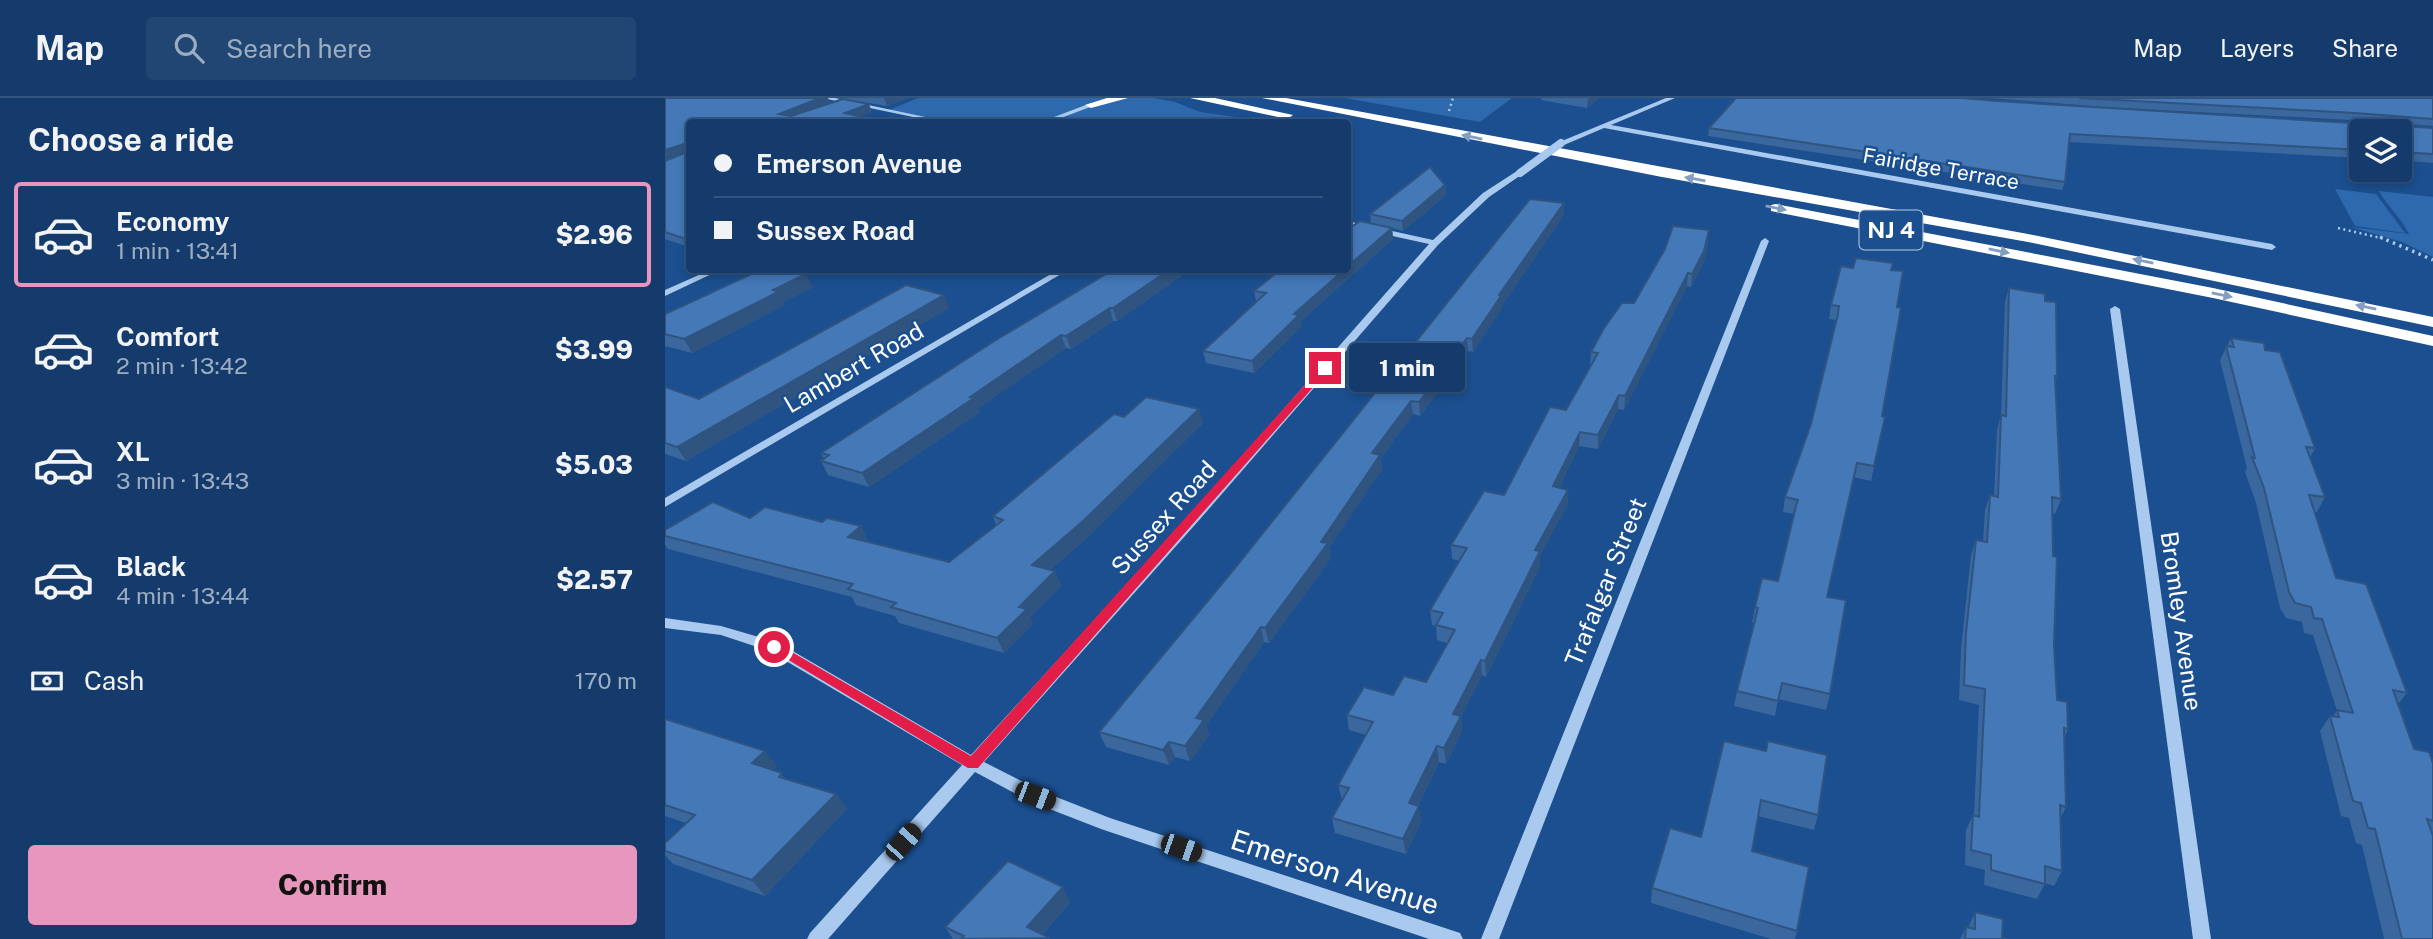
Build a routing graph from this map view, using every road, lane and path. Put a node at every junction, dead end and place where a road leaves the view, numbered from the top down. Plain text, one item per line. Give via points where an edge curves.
1 (825, 98) edge
2 (1122, 98) edge
3 (1196, 98) edge
4 (1268, 98) edge
5 (1672, 98) edge
6 (1286, 100) edge
7 (1094, 101) edge
8 (846, 102) junction
9 (823, 110) edge
10 (930, 119) edge
11 (1052, 119) edge
12 (1310, 119) edge
13 (1604, 126) junction
14 (1351, 128) edge
15 (1351, 224) edge
16 (2339, 228) dead end
17 (1765, 242) dead end
18 (1435, 243) junction
19 (2272, 247) dead end
20 (2433, 260) edge
21 (709, 273) edge
22 (1059, 273) edge
23 (665, 293) edge
24 (2115, 309) dead end
25 (2433, 322) edge
26 (2433, 341) edge
27 (665, 503) edge
28 (665, 623) edge
29 (973, 764) junction
30 (816, 939) edge
31 (1454, 939) edge
32 (1490, 939) edge
33 (2202, 939) edge

1 - 8 street
2 - 7 highway
3 - 12 highway
4 - 6 highway, NJ 4
5 - 13 street, Sussex Road
25 -> 6 highway, NJ 4 via 2028,238
7 - 11 street
8 - 9 street
8 - 10 street
13 - 18 street, Sussex Road, bridge via 1561,144 1486,195
13 - 19 street, Fairidge Terrace
14 -> 26 highway, NJ 4 via 2055,262
15 - 18 street
16 - 20 path via 2382,238
17 - 32 street, Trafalgar Street
18 - 29 street, Sussex Road
21 - 23 street
22 - 27 street, Lambert Road
24 - 33 street, Bromley Avenue
28 - 29 street, Emerson Avenue via 749,636 774,647
29 - 30 street, Sussex Road
29 - 31 street, Emerson Avenue via 1035,796 1107,824

